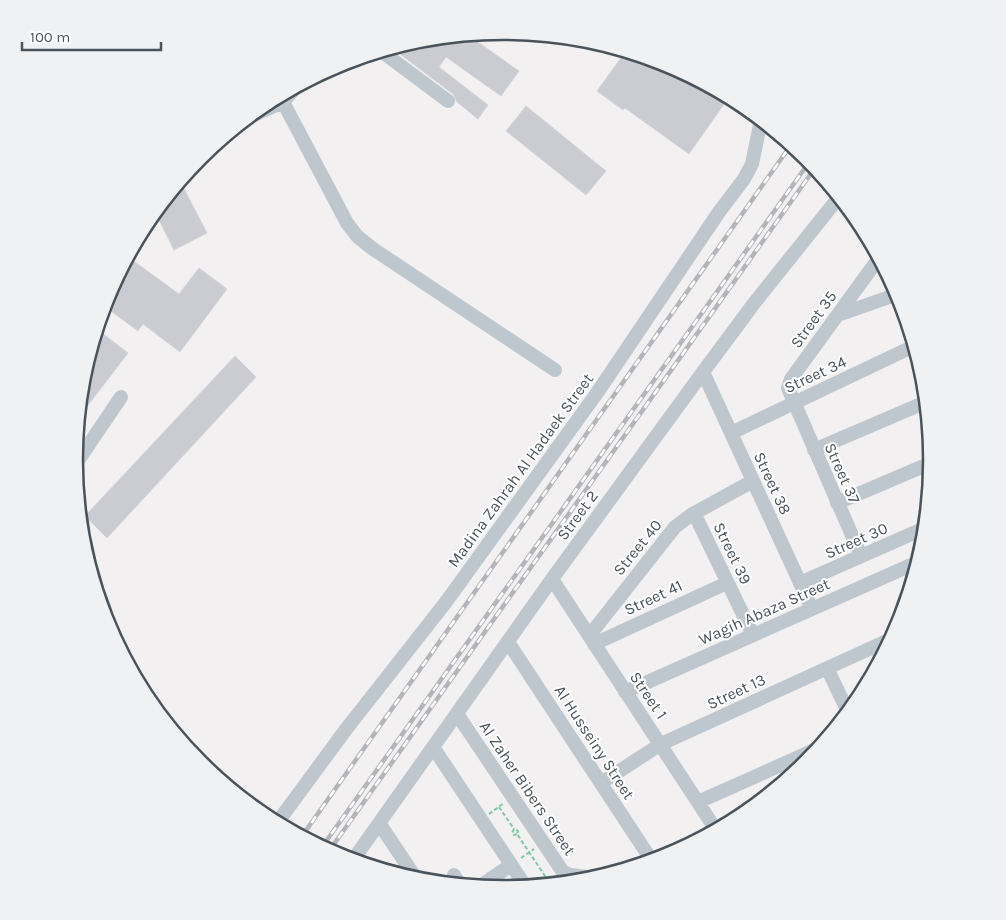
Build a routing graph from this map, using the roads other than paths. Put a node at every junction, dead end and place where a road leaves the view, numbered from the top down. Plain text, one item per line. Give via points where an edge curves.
1 (388, 56) edge
2 (448, 101) dead end
3 (283, 102) edge
4 (759, 127) edge
5 (835, 202) edge
6 (875, 264) edge
7 (890, 297) edge
8 (838, 315) junction
9 (908, 349) edge
10 (554, 370) dead end
11 (703, 372) junction
12 (122, 397) dead end
13 (794, 403) junction
14 (919, 405) edge
15 (731, 433) junction
16 (814, 450) junction
17 (83, 453) edge
18 (923, 467) edge
19 (753, 481) junction
20 (837, 503) junction
21 (694, 513) junction
22 (917, 532) edge
23 (861, 556) junction
24 (910, 566) edge
25 (552, 579) junction
26 (727, 583) junction
27 (800, 583) junction
28 (812, 609) junction
29 (753, 636) junction
30 (592, 640) junction
31 (508, 642) junction
32 (876, 652) edge
33 (827, 668) junction
34 (625, 692) junction
35 (844, 704) edge
36 (457, 714) junction
37 (661, 744) junction
38 (433, 747) junction
39 (801, 756) edge
40 (601, 783) junction
41 (698, 802) junction
42 (282, 817) edge
43 (379, 823) junction
44 (712, 824) edge
45 (357, 854) edge
46 (648, 854) edge
47 (511, 865) junction
48 (410, 870) edge
49 (564, 875) edge
50 (521, 879) edge
51 (490, 880) edge

1 - 2 street
3 - 10 street via 357,236
4 - 42 street, Madina Zahrah Al Hadaek Street via 752,164 744,179 597,393 446,602
5 - 11 street, Street 2
6 - 8 street, Street 35
7 - 8 street
8 - 13 street, Street 35 via 789,383
9 - 13 street, Street 34
11 - 15 street, Street 38
11 - 25 street, Street 2
12 - 17 street
13 - 15 street, Street 34
13 - 16 street, Street 37
14 - 16 street
15 - 19 street, Street 38
16 - 20 street, Street 37
18 - 20 street
19 - 21 street, Street 40
19 - 27 street, Street 38
20 - 23 street, Street 37
21 - 26 street, Street 39
21 - 30 street, Street 40 via 668,534
22 - 23 street, Street 30
23 - 27 street, Street 30
24 - 28 street, Wagih Abaza Street
25 - 30 street, Street 1
25 - 31 street, Street 2
26 - 29 street, Street 39
26 - 30 street, Street 41
27 - 28 street, Street 38
28 - 29 street, Wagih Abaza Street
29 - 34 street, Wagih Abaza Street
30 - 34 street, Street 1
31 - 36 street, Street 2
31 - 40 street, Al Husseiny Street
32 - 33 street, Street 13
33 - 35 street
33 - 37 street, Street 13
34 - 37 street, Street 1
36 - 38 street, Street 2
36 - 49 street, Al Zaher Bibers Street
37 - 40 street, Street 13
37 - 41 street, Street 1
38 - 43 street, Street 2
38 - 47 street
39 - 41 street
40 - 46 street, Al Husseiny Street
41 - 44 street, Street 1
43 - 45 street, Street 2
43 - 48 street
47 - 50 street
47 - 51 street

